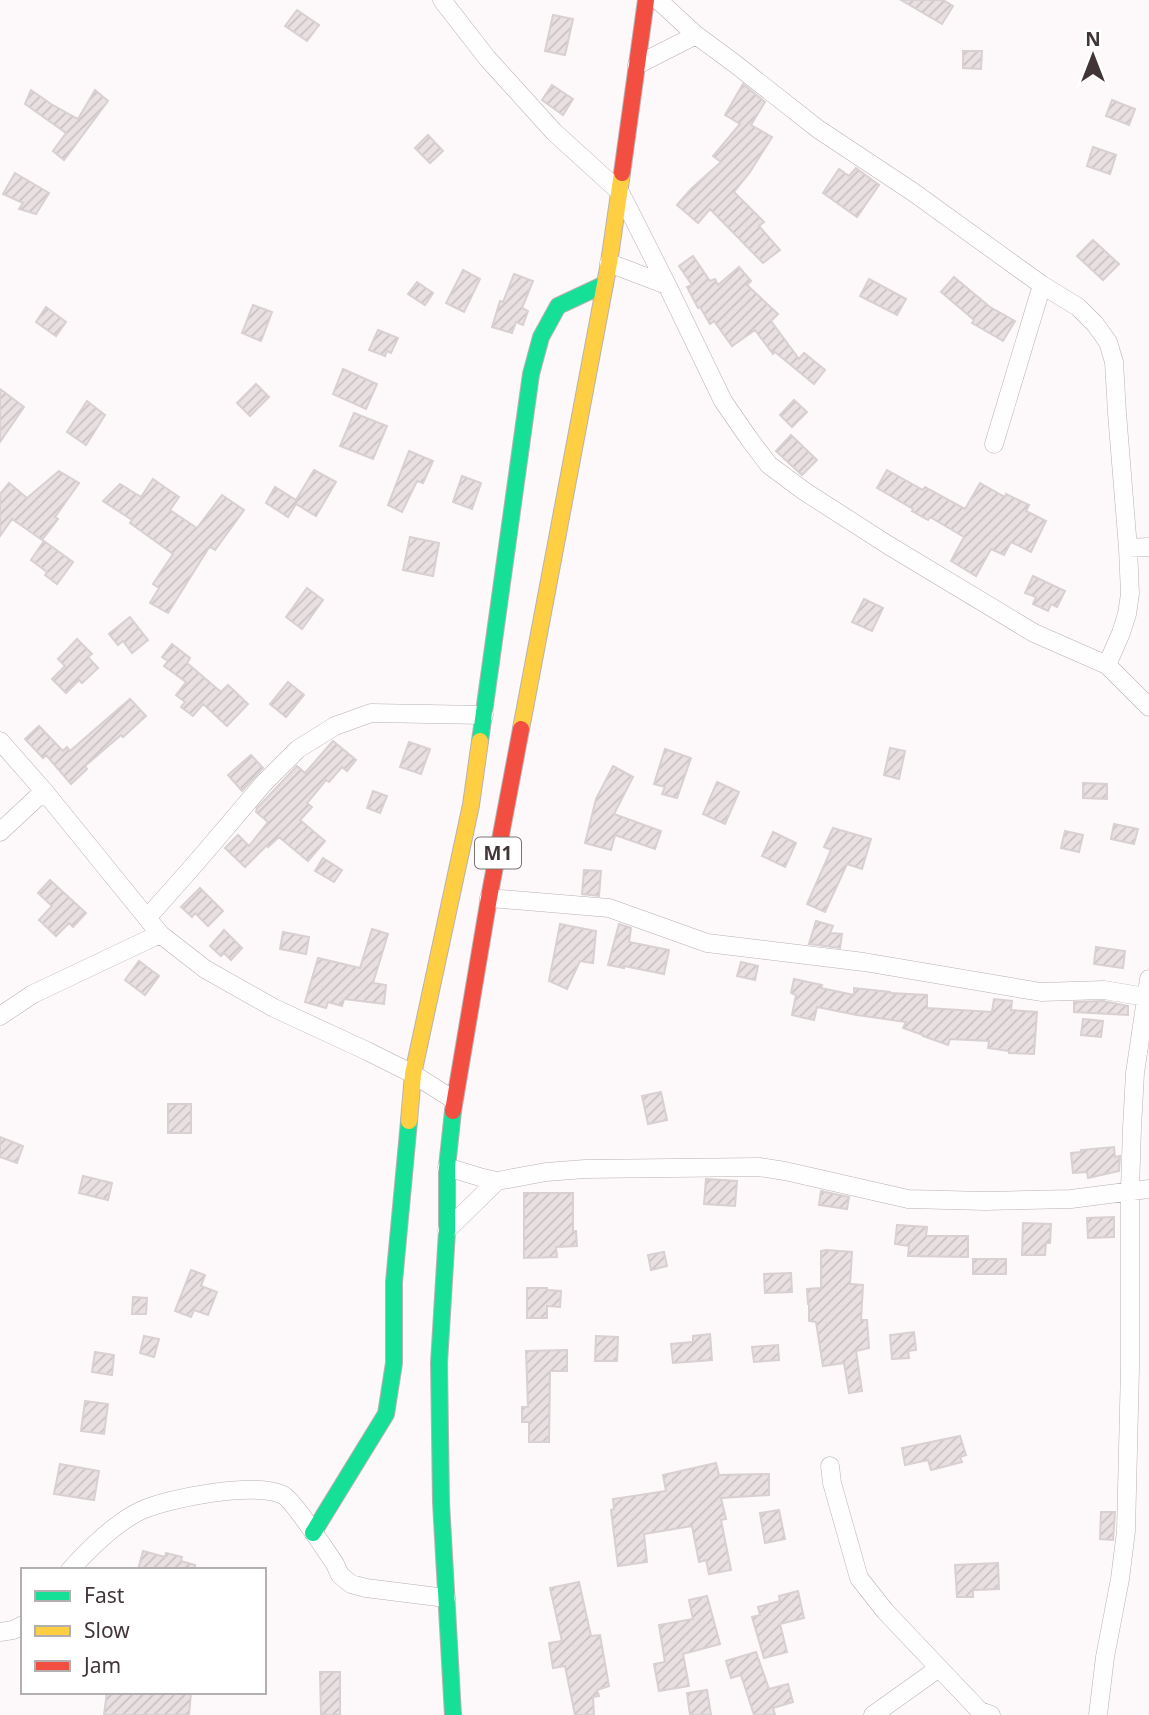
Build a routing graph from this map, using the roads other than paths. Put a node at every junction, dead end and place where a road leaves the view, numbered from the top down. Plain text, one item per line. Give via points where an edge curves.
1 (442, 0) edge
2 (646, 0) edge
3 (658, 0) edge
4 (696, 35) junction
5 (637, 65) junction
6 (620, 192) junction
7 (609, 263) junction
8 (605, 284) junction
9 (667, 285) junction
10 (1042, 285) junction
11 (994, 444) dead end
12 (1149, 547) edge
13 (1128, 548) junction
14 (1107, 665) junction
15 (1149, 707) edge
16 (484, 715) junction
17 (0, 741) edge
18 (44, 791) junction
19 (0, 832) edge
20 (489, 898) junction
21 (146, 918) junction
22 (160, 934) junction
23 (1148, 988) edge
24 (0, 1016) edge
25 (413, 1074) junction
26 (454, 1100) junction
27 (447, 1167) junction
28 (497, 1181) junction
29 (1149, 1189) edge
30 (1130, 1190) junction
31 (447, 1231) junction
32 (830, 1466) dead end
33 (313, 1533) junction
34 (72, 1568) edge
35 (446, 1598) junction
36 (21, 1626) edge
37 (0, 1632) edge
38 (939, 1668) junction
39 (453, 1715) edge
40 (873, 1715) edge
41 (991, 1715) edge
42 (1098, 1715) edge

1 - 6 street via 554,132
2 - 5 main road, M1
3 - 4 street
4 - 5 street
4 - 10 street via 818,129
5 - 6 main road, M1
6 - 7 main road, M1
6 - 9 street
7 - 8 main road, M1
7 - 9 street
8 - 16 main road via 558,306 541,337 531,374
8 - 20 main road, M1
9 - 14 street via 723,401 769,465 888,545 1034,633
10 - 11 street
10 - 13 street via 1078,307 1108,342 1114,362
12 - 13 street
13 - 14 street via 1127,614
14 - 15 street
16 - 21 street via 371,713 335,726 298,749 264,783
16 - 25 main road via 471,804
17 - 18 street
18 - 19 street
18 - 21 street
20 - 23 street via 609,908 707,943 864,962 1041,992
20 - 26 main road, M1
21 - 22 street
22 - 24 street via 33,994
22 - 25 street via 205,969 274,1008
23 - 30 street via 1135,1073
25 - 26 street
25 - 33 main road via 394,1282 394,1363 386,1414
26 - 27 main road, M1
27 - 28 street
27 - 31 main road, M1
28 - 30 street via 585,1169 760,1167 908,1199 1071,1199
28 - 31 street
29 - 30 street
30 - 42 street via 1126,1531
31 - 35 main road, M1 via 439,1363
32 - 38 street via 859,1578
33 - 34 street via 285,1496 263,1489 175,1499 140,1511
33 - 35 street via 351,1584
35 - 39 main road, M1
36 - 37 street
38 - 40 street
38 - 41 street via 981,1711

